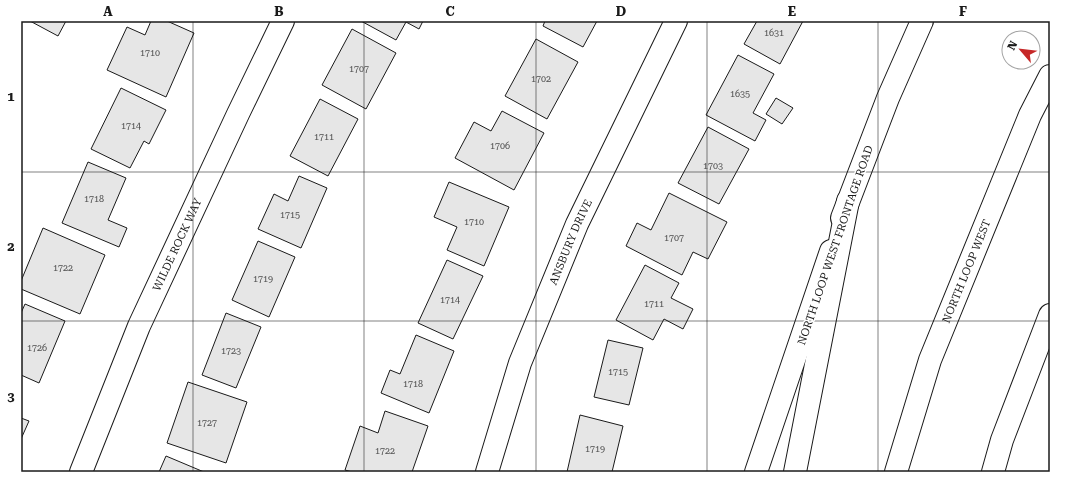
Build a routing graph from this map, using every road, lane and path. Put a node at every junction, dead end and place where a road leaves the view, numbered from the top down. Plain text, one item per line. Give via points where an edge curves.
1 (283, 21) edge
2 (676, 21) edge
3 (922, 21) edge
4 (1050, 76) edge
5 (848, 201) junction
6 (1050, 315) edge
7 (81, 472) edge
8 (487, 472) edge
9 (756, 472) edge
10 (795, 472) edge
11 (896, 472) edge
12 (993, 472) edge

1 - 7 main road, WILDE ROCK WAY via 139,326
2 - 8 main road, ANSBURY DRIVE via 574,231 520,363
3 - 5 main road, NORTH LOOP WEST FRONTAGE ROAD via 888,98
4 - 11 main road, NORTH LOOP WEST via 1030,115 930,360
5 - 9 main road, NORTH LOOP WEST FRONTAGE ROAD
5 - 10 main road
6 - 12 main road via 1002,440

